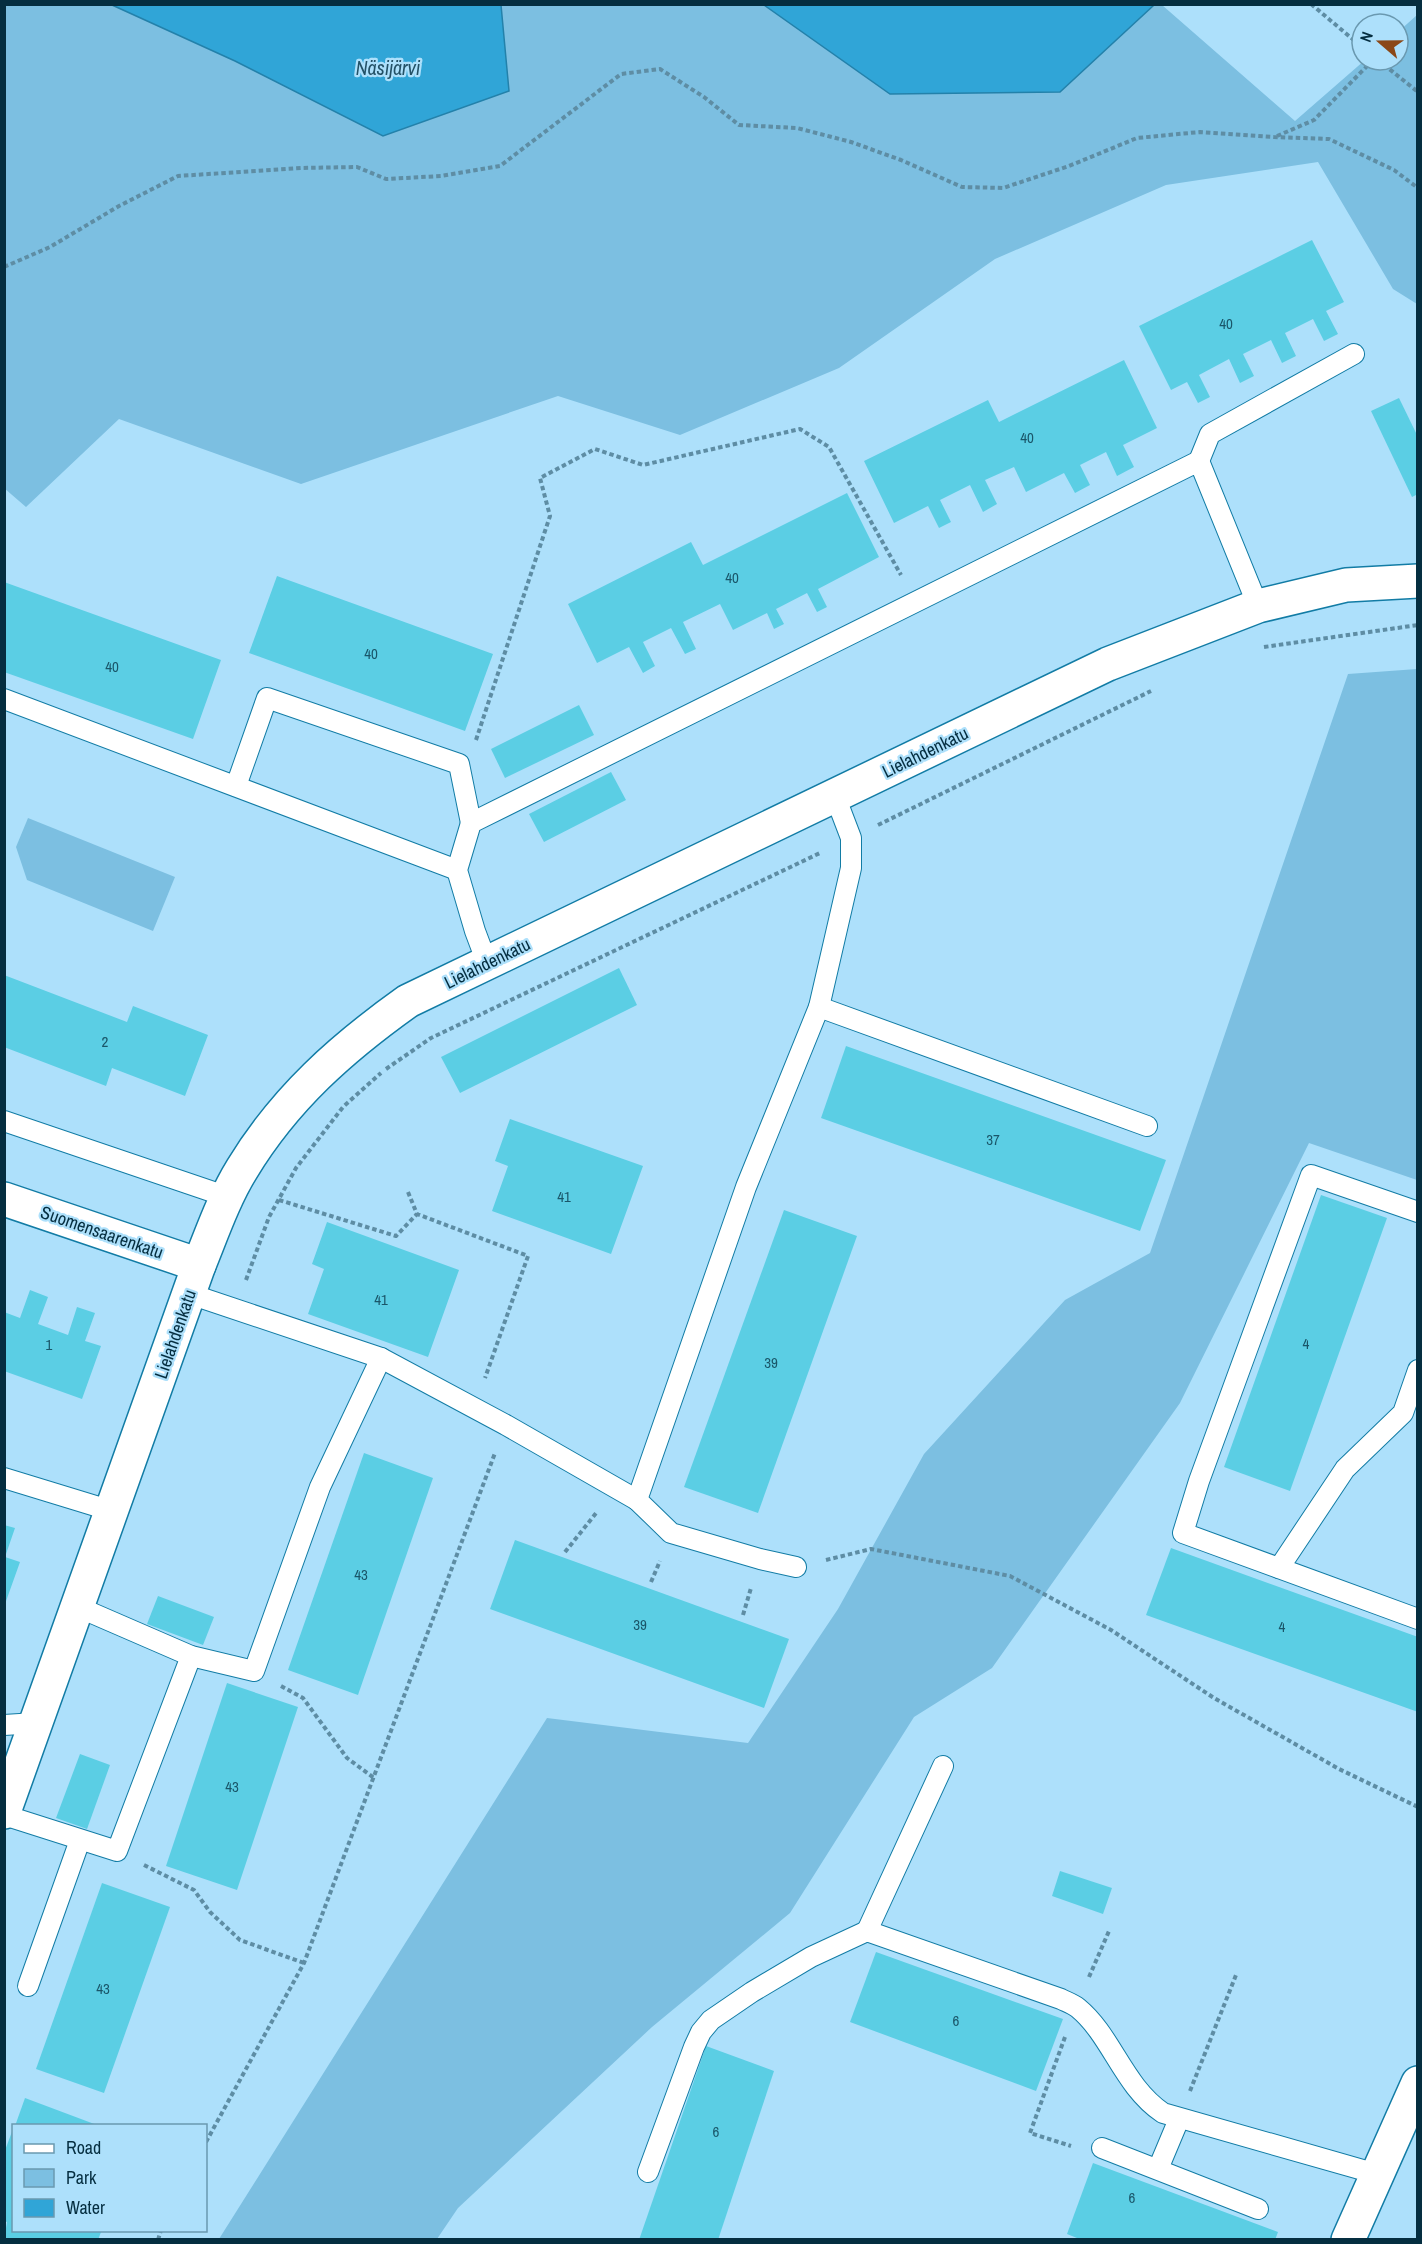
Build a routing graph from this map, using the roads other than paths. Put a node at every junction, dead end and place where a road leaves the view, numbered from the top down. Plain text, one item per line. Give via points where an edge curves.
1 (1354, 354) dead end
2 (1199, 462) junction
3 (1418, 581) edge
4 (1258, 606) junction
5 (4, 699) edge
6 (236, 786) junction
7 (835, 796) junction
8 (471, 823) junction
9 (458, 870) junction
10 (487, 963) junction
11 (819, 1006) junction
12 (4, 1122) edge
13 (1148, 1126) dead end
14 (228, 1197) junction
15 (4, 1199) edge
16 (1418, 1212) edge
17 (194, 1279) junction
18 (381, 1358) junction
19 (1418, 1370) edge
20 (4, 1478) edge
21 (637, 1500) junction
22 (112, 1511) junction
23 (796, 1567) road end
24 (1279, 1568) junction
25 (78, 1607) junction
26 (1418, 1618) edge
27 (191, 1656) junction
28 (20, 1724) edge
29 (943, 1766) dead end
30 (4, 1814) edge
31 (80, 1840) junction
32 (867, 1931) junction
33 (28, 1986) dead end
34 (1418, 2083) edge
35 (1179, 2119) junction
36 (1102, 2148) road end
37 (1158, 2169) junction
38 (648, 2172) dead end
39 (1377, 2174) junction
40 (1258, 2209) dead end
41 (1348, 2240) edge

1 - 2 lane via 1209,434
2 - 4 lane
2 - 8 lane
3 - 4 street, Lielahdenkatu via 1346,585
4 - 7 street, Lielahdenkatu via 1108,664
5 - 6 lane
6 - 8 lane via 267,698 459,764
6 - 9 lane
7 - 10 street, Lielahdenkatu
7 - 11 lane via 851,838 851,868
8 - 9 lane
9 - 10 lane
10 - 14 street, Lielahdenkatu via 408,1001 362,1034 315,1076 277,1118 241,1169
11 - 13 lane
11 - 21 lane via 746,1187
12 - 14 lane
14 - 17 street, Lielahdenkatu
15 - 17 street, Suomensaarenkatu
16 - 24 lane via 1311,1176 1183,1533
17 - 18 lane via 235,1309
17 - 22 street, Lielahdenkatu
18 - 21 lane
18 - 27 lane via 320,1487 254,1671
19 - 24 lane via 1403,1413 1345,1469
20 - 22 lane
21 - 23 lane via 671,1533
22 - 25 street, Lielahdenkatu
24 - 26 lane
25 - 27 lane
25 - 28 street, Lielahdenkatu
27 - 31 lane via 117,1851
28 - 30 street, Lielahdenkatu
29 - 32 lane
30 - 31 lane
31 - 33 lane
32 - 35 lane via 1061,1998 1077,2007 1150,2104
32 - 38 lane via 811,1957 711,2020 694,2047
34 - 39 street
35 - 37 lane
35 - 39 lane
36 - 37 lane
37 - 40 lane
39 - 41 street

